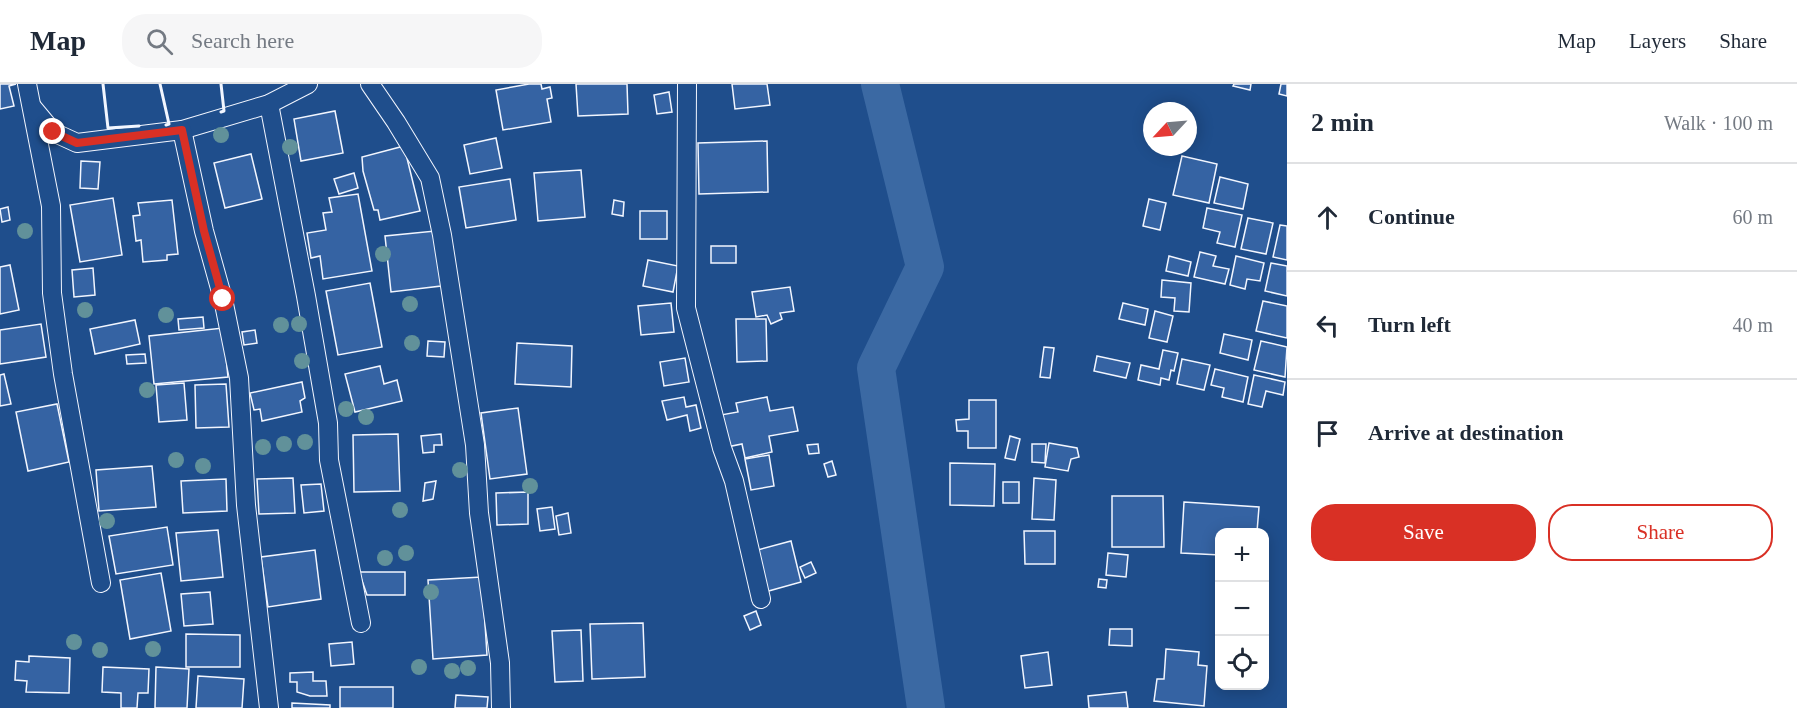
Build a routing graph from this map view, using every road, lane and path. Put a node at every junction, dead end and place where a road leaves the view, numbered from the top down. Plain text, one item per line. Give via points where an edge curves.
1 (27, 84) edge
2 (308, 84) edge
3 (370, 84) edge
4 (687, 84) edge
5 (31, 104) junction
6 (269, 104) junction
7 (182, 130) junction
8 (101, 583) dead end
9 (761, 599) dead end
10 (361, 623) dead end
11 (269, 708) edge
12 (501, 708) edge

1 - 5 street
2 - 6 street
3 - 12 street via 430,178 475,445 479,513 500,663
4 - 9 street via 686,308 734,481
5 - 7 street via 53,132 77,143
5 - 8 street via 51,206 52,293 63,374
6 - 7 street
6 - 10 street via 328,423 329,460
7 - 11 street via 239,378 246,505

